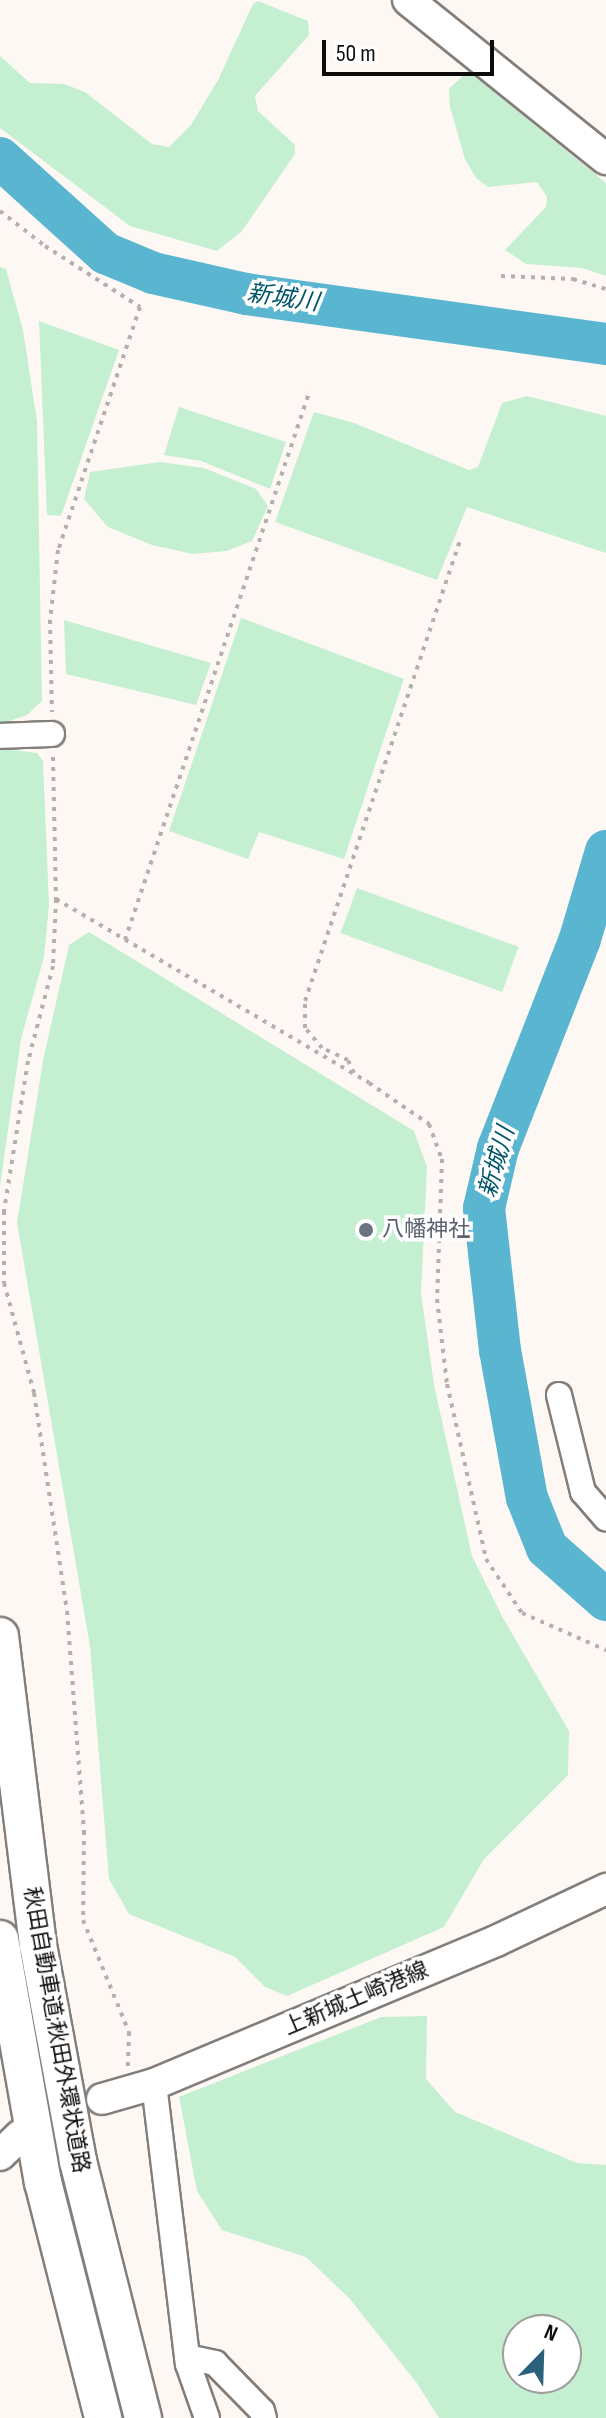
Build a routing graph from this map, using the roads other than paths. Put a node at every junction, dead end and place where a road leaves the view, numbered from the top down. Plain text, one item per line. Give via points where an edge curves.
1 (408, 0) edge
2 (606, 159) edge
3 (52, 734) road end
4 (0, 736) edge
5 (559, 1395) dead end
6 (606, 1518) edge
7 (0, 1636) edge
8 (606, 1889) edge
9 (0, 1939) edge
10 (127, 2092) joint
11 (187, 2357) junction
12 (103, 2418) edge
13 (143, 2418) edge
14 (207, 2418) edge
15 (264, 2418) edge

1 - 2 main road
3 - 4 street
5 - 6 street via 583,1492
7 - 13 highway, 秋田自動車道;秋田外環状道路 via 52,2022 78,2161
8 - 10 main road, 上新城土崎港線 via 496,1941
9 - 12 highway, 秋田自動車道;秋田外環状道路 via 43,2182
10 - 11 street
11 - 14 street
11 - 15 street via 215,2363

